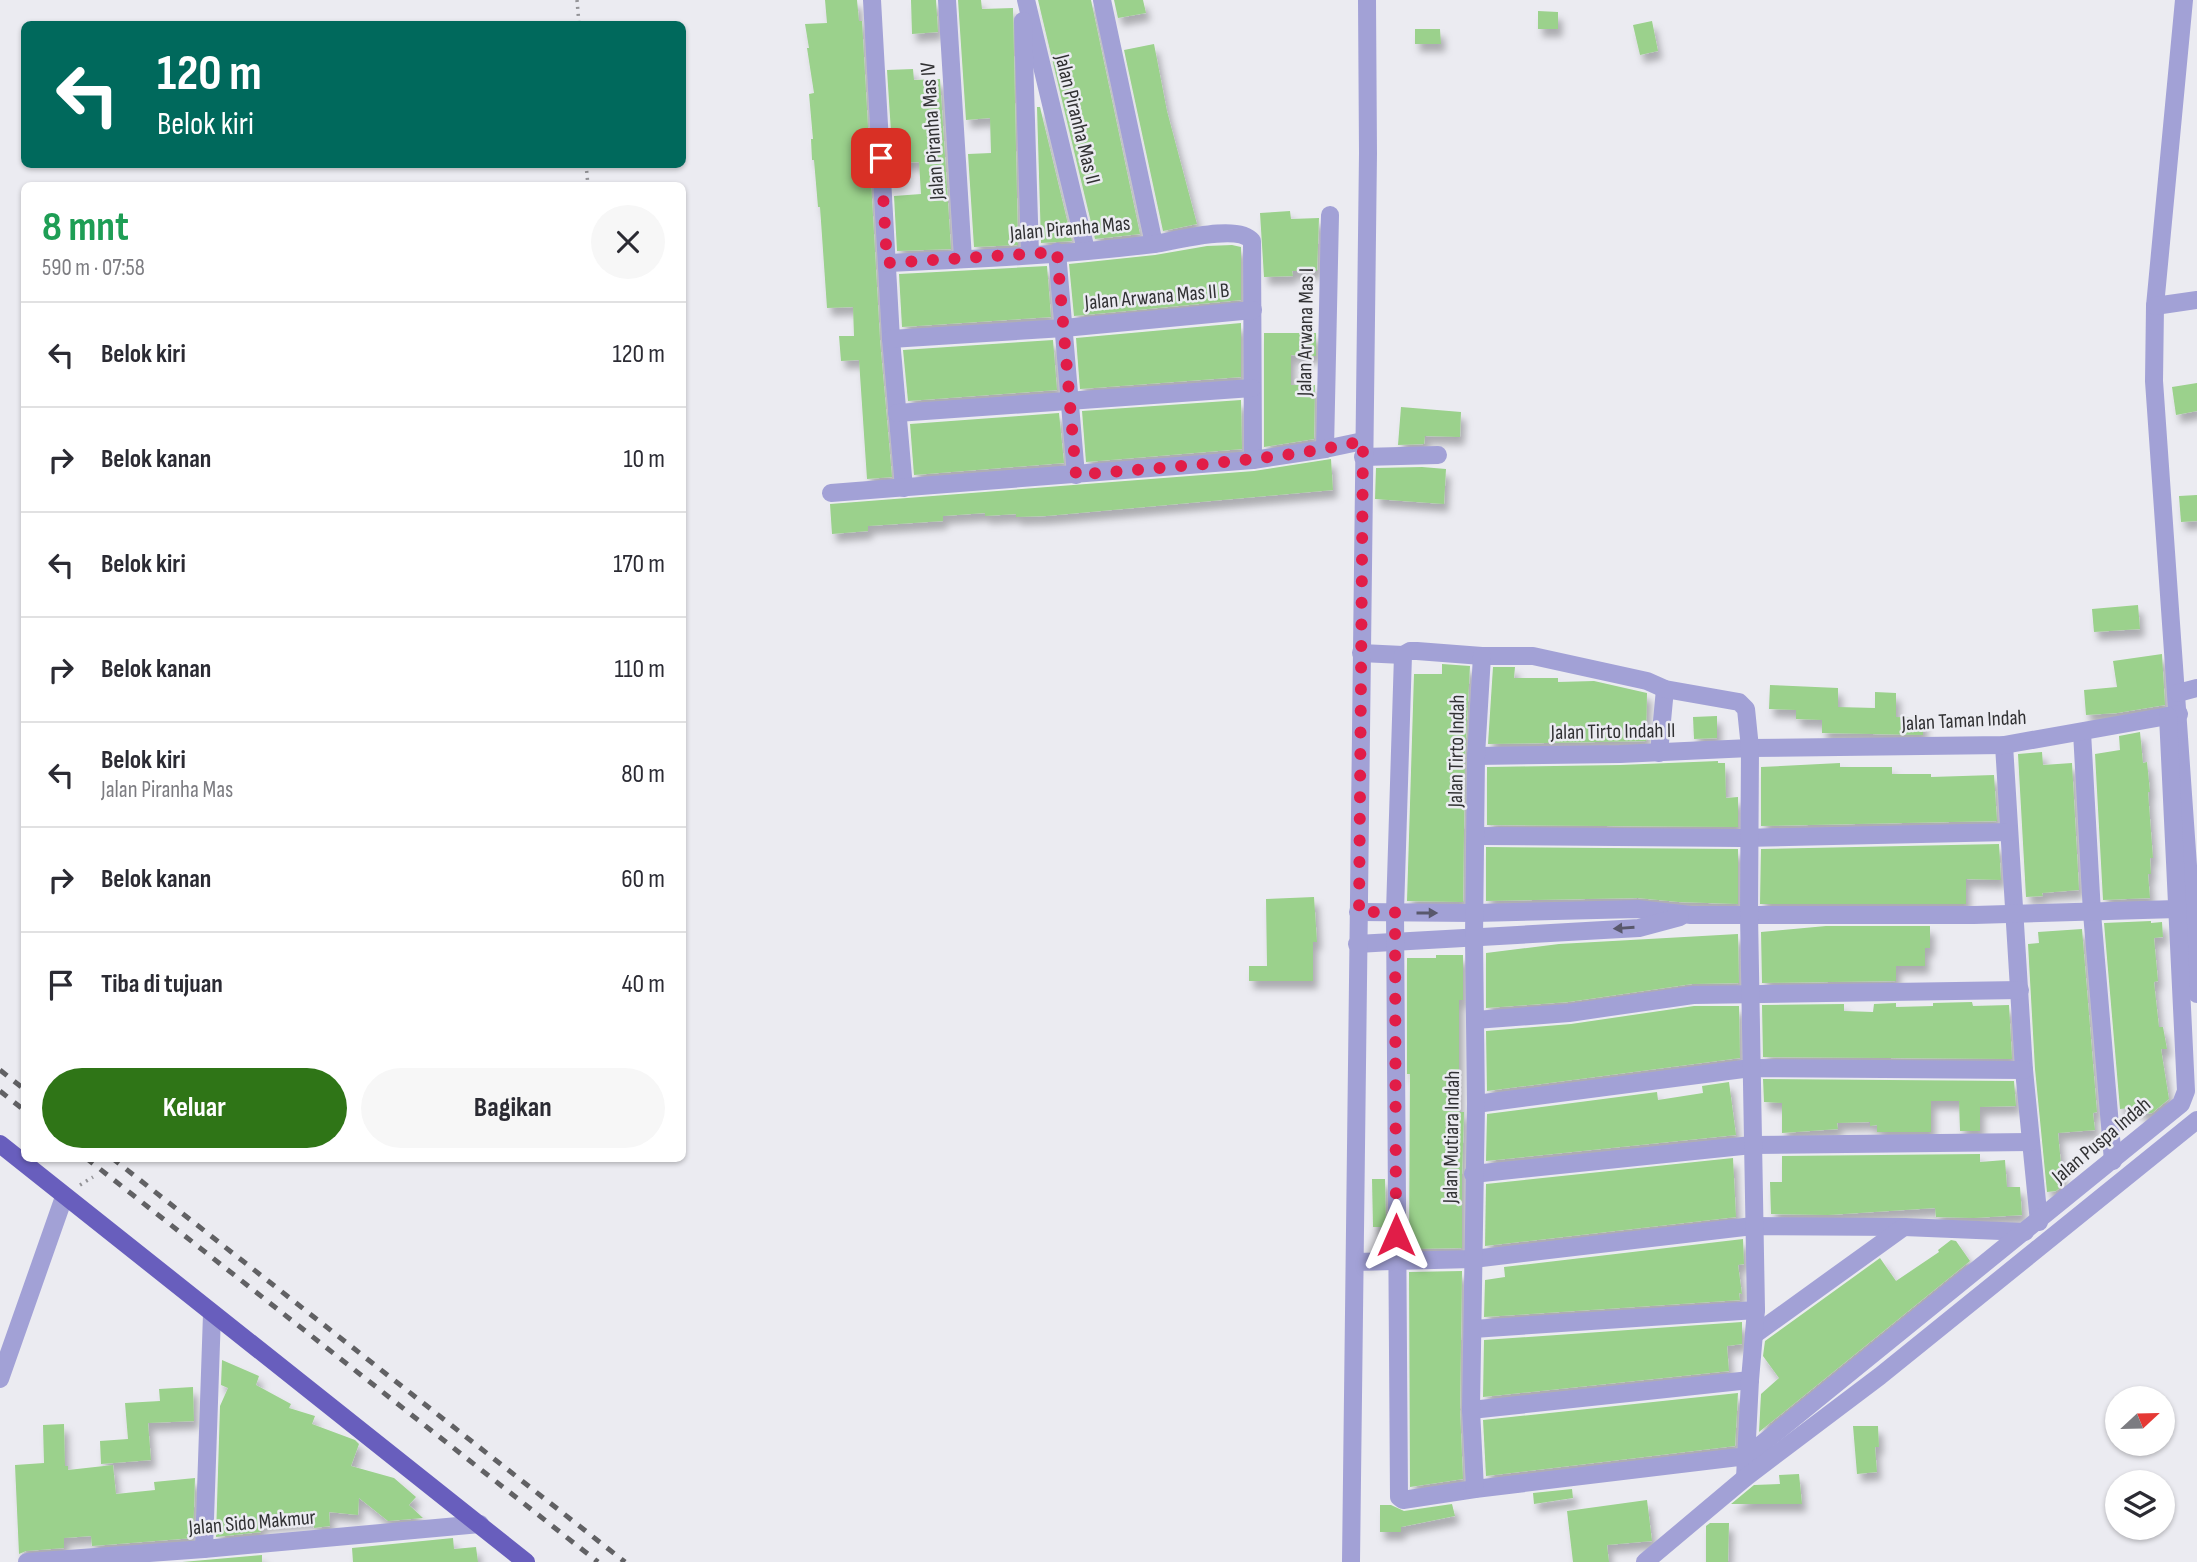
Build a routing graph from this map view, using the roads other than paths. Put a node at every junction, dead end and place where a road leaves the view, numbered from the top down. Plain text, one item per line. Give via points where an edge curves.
1 (873, 0) edge
2 (947, 0) edge
3 (1024, 0) edge
4 (1102, 0) edge
5 (1367, 0) edge
6 (2184, 0) edge
7 (1331, 215) dead end
8 (1154, 244) junction
9 (1086, 250) junction
10 (1057, 252) junction
11 (1030, 254) junction
12 (963, 259) junction
13 (887, 263) junction
14 (2197, 300) edge
15 (2155, 306) junction
16 (1253, 310) junction
17 (1064, 328) junction
18 (891, 339) junction
19 (1252, 388) junction
20 (1070, 402) junction
21 (897, 413) junction
22 (1325, 449) junction
23 (1363, 449) junction
24 (1438, 455) dead end
25 (1253, 460) junction
26 (1076, 475) junction
27 (904, 488) junction
28 (831, 493) dead end
29 (1361, 653) junction
30 (1410, 653) junction
31 (1482, 656) junction
32 (2197, 688) edge
33 (1665, 689) junction
34 (2178, 693) junction
35 (2173, 715) junction
36 (2082, 732) junction
37 (2004, 745) junction
38 (1750, 748) junction
39 (1659, 753) junction
40 (1476, 756) junction
41 (2009, 832) junction
42 (1477, 836) junction
43 (1750, 837) junction
44 (2177, 909) junction
45 (1359, 912) junction
46 (1395, 912) junction
47 (1475, 913) junction
48 (2092, 913) junction
49 (1748, 914) junction
50 (1691, 915) junction
51 (2014, 915) junction
52 (1474, 938) junction
53 (1396, 943) junction
54 (1357, 944) junction
55 (2020, 990) junction
56 (1749, 993) junction
57 (2197, 994) edge
58 (1475, 1020) junction
59 (1751, 1068) junction
60 (2024, 1070) junction
61 (1476, 1104) junction
62 (2197, 1120) edge
63 (2030, 1142) junction
64 (0, 1144) edge
65 (1752, 1144) junction
66 (2113, 1160) junction
67 (21, 1161) edge
68 (22, 1162) edge
69 (1473, 1174) junction
70 (64, 1197) junction
71 (1753, 1226) junction
72 (1904, 1227) junction
73 (2032, 1227) junction
74 (1473, 1259) junction
75 (1397, 1261) junction
76 (1355, 1262) junction
77 (1756, 1310) junction
78 (212, 1314) junction
79 (1473, 1329) junction
80 (1754, 1335) junction
81 (0, 1379) edge
82 (1749, 1380) junction
83 (1471, 1410) junction
84 (1747, 1456) junction
85 (1745, 1478) junction
86 (1475, 1489) junction
87 (480, 1524) junction
88 (204, 1549) junction
89 (26, 1562) edge
90 (526, 1562) edge
91 (1351, 1562) edge
92 (1645, 1562) edge

1 - 13 street
2 - 12 street, Jalan Piranha Mas IV
3 - 9 street, Jalan Piranha Mas II
3 - 11 street
4 - 8 street
5 - 23 street
6 - 15 street
7 - 22 street, Jalan Arwana Mas I
8 - 9 street, Jalan Piranha Mas
8 - 16 street, Jalan Piranha Mas via 1208,235 1248,236 1252,241
9 - 10 street, Jalan Piranha Mas
10 - 11 street, Jalan Piranha Mas
10 - 17 street
11 - 12 street, Jalan Piranha Mas
12 - 13 street, Jalan Piranha Mas
13 - 18 street
14 - 15 street
15 - 34 street via 2156,405
16 - 17 street, Jalan Arwana Mas II B
16 - 19 street
17 - 18 street, Jalan Arwana Mas II B
17 - 20 street
18 - 21 street
19 - 20 street
19 - 25 street
20 - 21 street
20 - 26 street
21 - 27 street
22 - 23 street
22 - 25 street
23 - 24 street
23 - 29 street
25 - 26 street
26 - 27 street
27 - 28 street
29 - 30 street
29 - 45 street
30 - 31 street
30 - 46 street
31 - 33 street via 1533,656
31 - 40 street, Jalan Tirto Indah
32 - 34 street
33 - 38 street via 1743,704
33 - 39 street
34 - 35 street
35 - 36 street, Jalan Taman Indah
35 - 44 street, Jalan Puspa Indah
35 - 57 street
36 - 37 street, Jalan Taman Indah
36 - 48 street
37 - 38 street, Jalan Taman Indah
37 - 41 street
38 - 39 street, Jalan Tirto Indah II
38 - 43 street
39 - 40 street, Jalan Tirto Indah II
40 - 42 street, Jalan Tirto Indah
41 - 43 street
41 - 51 street
42 - 43 street
42 - 47 street, Jalan Tirto Indah
43 - 49 street
44 - 48 street
44 - 66 street, Jalan Puspa Indah via 2185,1097
45 - 46 street
45 - 54 street
46 -> 47 street
46 - 53 street
47 - 50 street via 1638,909
47 - 52 street, Jalan Mutiara Indah
48 - 51 street
48 - 66 street
49 - 50 street
49 - 51 street
49 - 56 street
50 -> 52 street via 1639,928
51 - 55 street
52 - 53 street
52 - 58 street, Jalan Mutiara Indah
53 - 54 street
53 - 75 street
54 - 76 street
55 - 56 street
55 - 60 street
56 - 58 street via 1693,995 1569,1013
56 - 59 street
58 - 61 street, Jalan Mutiara Indah
59 - 60 street
59 - 61 street
59 - 65 street
60 - 63 street
61 - 69 street, Jalan Mutiara Indah
62 - 85 street via 1880,1376
63 - 65 street
63 - 73 street
64 - 67 main road
65 - 69 street
65 - 71 street
66 - 73 street, Jalan Puspa Indah
68 - 70 main road
69 - 74 street, Jalan Mutiara Indah
70 - 78 main road
70 - 81 street
71 - 72 street
71 - 74 street
71 - 77 street
72 - 73 street
72 - 80 street
73 - 84 street, Jalan Puspa Indah
74 - 75 street
74 - 79 street, Jalan Mutiara Indah
75 - 76 street
75 - 86 street via 1399,1497
76 - 91 street
77 - 79 street
77 - 80 street
78 - 87 main road
78 - 88 street
79 - 83 street, Jalan Mutiara Indah
80 - 82 street
82 - 83 street
82 - 84 street
83 - 86 street, Jalan Mutiara Indah
84 - 85 street
84 - 86 street
85 - 92 street
87 - 88 street, Jalan Sido Makmur
87 - 90 main road
88 - 89 street, Jalan Sido Makmur

